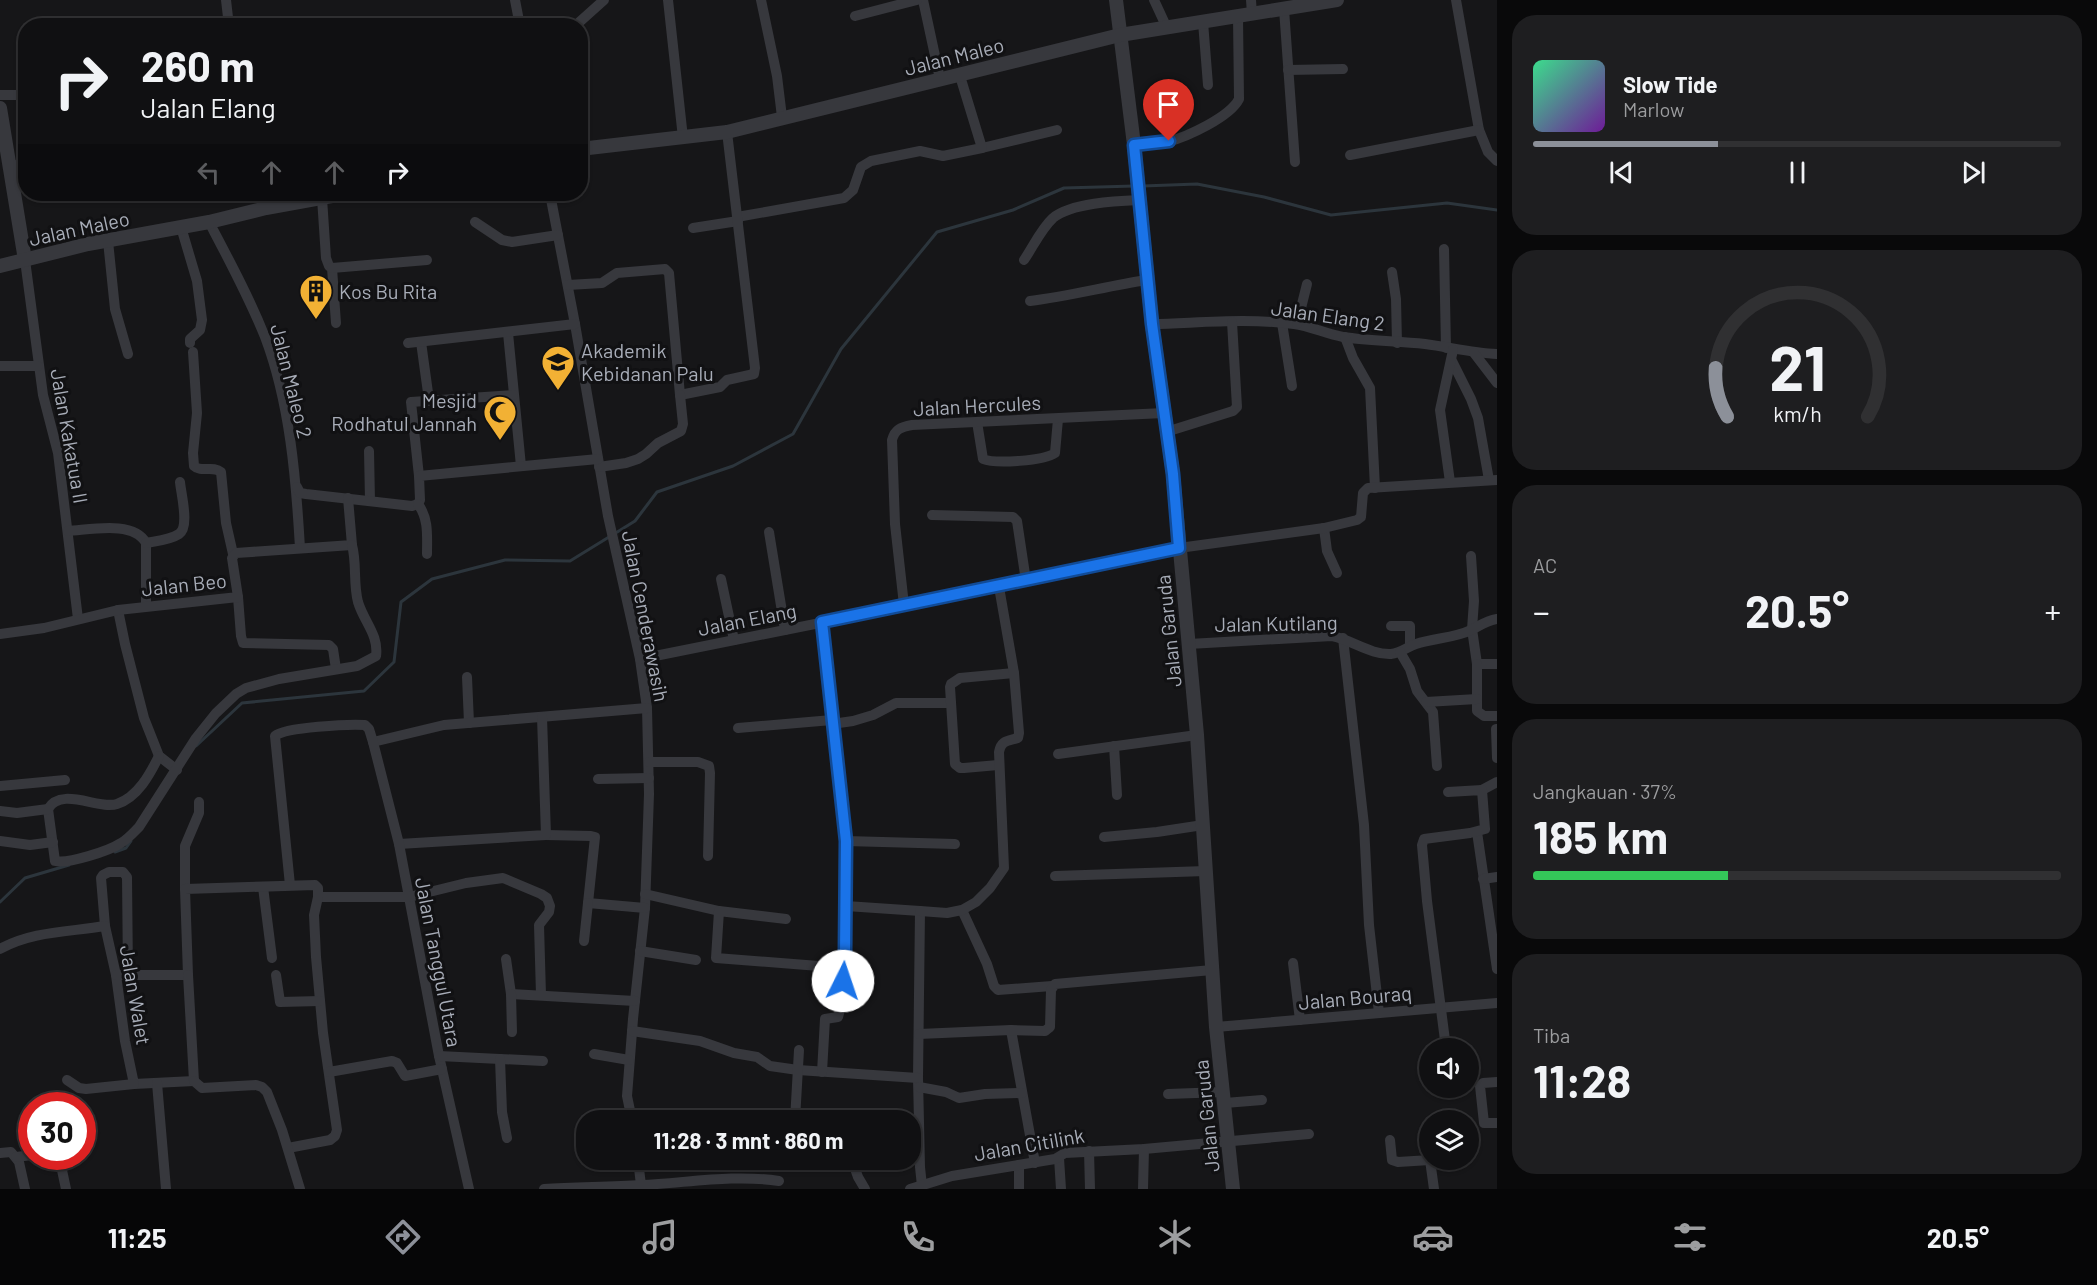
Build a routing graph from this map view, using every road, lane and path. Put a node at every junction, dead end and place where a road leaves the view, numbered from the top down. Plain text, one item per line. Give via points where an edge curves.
1 (226, 0) edge
2 (515, 0) edge
3 (604, 0) edge
4 (668, 0) edge
5 (761, 0) edge
6 (917, 0) edge
7 (924, 0) edge
8 (1116, 0) edge
9 (1154, 0) edge
10 (1251, 0) edge
11 (1336, 0) edge
12 (1455, 0) edge
13 (1292, 5) edge
14 (855, 16) dead end
15 (1245, 16) junction
16 (228, 18) edge
17 (518, 18) edge
18 (584, 18) edge
19 (1203, 22) junction
20 (1167, 28) junction
21 (1120, 34) junction
22 (1343, 69) dead end
23 (1288, 70) junction
24 (960, 76) junction
25 (940, 79) junction
26 (1208, 85) dead end
27 (0, 95) edge
28 (18, 95) edge
29 (0, 108) edge
30 (782, 117) junction
31 (1057, 130) dead end
32 (1479, 130) junction
33 (727, 132) junction
34 (682, 138) junction
35 (1134, 145) junction
36 (588, 148) edge
37 (982, 148) junction
38 (1350, 155) dead end
39 (1497, 160) edge
40 (1295, 162) dead end
41 (18, 165) edge
42 (8, 166) junction
43 (1138, 196) junction
44 (266, 201) edge
45 (297, 201) edge
46 (316, 201) edge
47 (551, 201) edge
48 (266, 208) junction
49 (737, 219) junction
50 (209, 222) junction
51 (475, 222) dead end
52 (181, 227) junction
53 (693, 228) dead end
54 (558, 235) junction
55 (108, 241) junction
56 (1444, 249) dead end
57 (25, 260) junction
58 (427, 260) dead end
59 (1024, 260) dead end
60 (0, 266) edge
61 (332, 268) junction
62 (1392, 272) dead end
63 (1147, 280) junction
64 (1307, 284) dead end
65 (568, 285) junction
66 (1030, 301) dead end
67 (1232, 322) junction
68 (336, 323) dead end
69 (1282, 323) junction
70 (575, 324) junction
71 (1152, 324) junction
72 (1297, 324) junction
73 (508, 333) junction
74 (1345, 337) junction
75 (422, 342) junction
76 (1397, 343) junction
77 (408, 344) dead end
78 (1451, 353) junction
79 (1474, 353) junction
80 (128, 354) dead end
81 (1497, 354) edge
82 (0, 366) edge
83 (38, 366) junction
84 (1497, 383) edge
85 (1292, 386) dead end
86 (513, 395) junction
87 (680, 395) junction
88 (429, 400) junction
89 (1164, 413) junction
90 (1058, 419) junction
91 (977, 422) junction
92 (1167, 432) junction
93 (369, 451) dead end
94 (599, 463) junction
95 (521, 466) junction
96 (419, 476) junction
97 (1493, 480) edge
98 (180, 482) dead end
99 (1449, 482) junction
100 (297, 487) junction
101 (1375, 488) junction
102 (348, 498) junction
103 (370, 501) junction
104 (418, 504) junction
105 (932, 515) dead end
106 (1324, 528) junction
107 (68, 531) junction
108 (769, 532) dead end
109 (146, 543) junction
110 (352, 545) junction
111 (300, 548) junction
112 (1179, 548) junction
113 (233, 554) junction
114 (427, 554) dead end
115 (1471, 556) dead end
116 (1337, 573) dead end
117 (721, 579) dead end
118 (1026, 581) junction
119 (999, 587) junction
120 (238, 597) junction
121 (904, 605) junction
122 (146, 606) junction
123 (118, 610) junction
124 (78, 619) junction
125 (1497, 619) edge
126 (822, 622) junction
127 (1391, 626) dead end
128 (1472, 629) junction
129 (785, 630) junction
130 (0, 634) edge
131 (1343, 638) junction
132 (734, 640) junction
133 (1189, 644) junction
134 (1405, 649) junction
135 (640, 659) junction
136 (1476, 664) junction
137 (1497, 664) edge
138 (336, 669) junction
139 (1014, 673) junction
140 (467, 677) dead end
141 (1476, 699) junction
142 (1426, 702) junction
143 (951, 703) junction
144 (647, 708) junction
145 (1497, 716) edge
146 (542, 717) junction
147 (832, 722) junction
148 (469, 723) junction
149 (738, 728) dead end
150 (1496, 729) edge
151 (1197, 735) junction
152 (378, 741) junction
153 (1114, 746) junction
154 (1058, 754) dead end
155 (159, 756) junction
156 (1497, 758) edge
157 (649, 762) junction
158 (998, 765) junction
159 (1437, 766) dead end
160 (177, 770) junction
161 (649, 778) junction
162 (598, 779) dead end
163 (65, 780) dead end
164 (1497, 782) edge
165 (0, 786) edge
166 (1482, 790) junction
167 (1448, 792) dead end
168 (1117, 795) dead end
169 (200, 802) dead end
170 (48, 809) junction
171 (0, 811) edge
172 (1203, 825) junction
173 (1477, 832) junction
174 (546, 835) junction
175 (1104, 837) dead end
176 (0, 841) edge
177 (846, 841) junction
178 (53, 842) junction
179 (403, 843) junction
180 (955, 844) dead end
181 (708, 856) dead end
182 (1206, 871) junction
183 (1055, 876) dead end
184 (1497, 877) edge
185 (1483, 879) junction
186 (290, 885) junction
187 (263, 887) junction
188 (185, 889) junction
189 (645, 894) junction
190 (318, 897) junction
191 (409, 897) junction
192 (588, 903) junction
193 (846, 906) junction
194 (645, 908) junction
195 (962, 910) junction
196 (719, 911) junction
197 (920, 911) junction
198 (786, 920) dead end
199 (105, 926) junction
200 (1494, 934) edge
201 (584, 941) dead end
202 (0, 949) edge
203 (640, 951) junction
204 (272, 958) dead end
205 (506, 959) dead end
206 (696, 960) dead end
207 (1293, 963) dead end
208 (844, 968) junction
209 (1497, 969) edge
210 (1212, 970) junction
211 (116, 975) junction
212 (128, 975) junction
213 (188, 975) junction
214 (276, 975) dead end
215 (1052, 986) junction
216 (511, 994) junction
217 (541, 995) junction
218 (635, 1000) junction
219 (320, 1001) junction
220 (1497, 1003) edge
221 (1443, 1008) junction
222 (1378, 1013) junction
223 (1300, 1020) junction
224 (1216, 1027) junction
225 (1011, 1030) junction
226 (632, 1031) junction
227 (512, 1032) dead end
228 (919, 1034) junction
229 (1445, 1038) edge
230 (799, 1050) dead end
231 (594, 1054) dead end
232 (439, 1056) junction
233 (500, 1059) junction
234 (629, 1060) junction
235 (543, 1061) dead end
236 (441, 1069) junction
237 (798, 1070) junction
238 (329, 1072) junction
239 (822, 1072) junction
240 (68, 1080) dead end
241 (194, 1082) junction
242 (1497, 1082) edge
243 (157, 1083) junction
244 (918, 1083) junction
245 (134, 1084) junction
246 (1022, 1093) junction
247 (1168, 1094) dead end
248 (1224, 1098) junction
249 (1262, 1100) dead end
250 (630, 1110) edge
251 (796, 1110) edge
252 (916, 1110) edge
253 (1497, 1123) edge
254 (1309, 1134) dead end
255 (507, 1138) dead end
256 (1390, 1140) dead end
257 (1228, 1142) junction
258 (288, 1148) junction
259 (1144, 1149) junction
260 (1089, 1151) junction
261 (0, 1153) edge
262 (16, 1157) joint
263 (1059, 1158) junction
264 (1419, 1160) edge
265 (1035, 1163) junction
266 (1019, 1165) junction
267 (62, 1170) edge
268 (639, 1170) edge
269 (856, 1170) edge
270 (920, 1170) edge
271 (1431, 1170) edge
272 (952, 1176) junction
273 (779, 1181) dead end
274 (721, 1184) edge
275 (641, 1185) junction
276 (922, 1186) junction
277 (585, 1188) edge
278 (25, 1189) edge
279 (66, 1189) edge
280 (166, 1189) edge
281 (300, 1189) edge
282 (469, 1189) edge
283 (544, 1189) edge
284 (865, 1189) edge
285 (910, 1189) edge
286 (954, 1189) edge
287 (1019, 1189) edge
288 (1061, 1189) edge
289 (1090, 1189) edge
290 (1143, 1189) edge
291 (1233, 1189) edge
292 (1434, 1189) edge

1 - 16 street
2 - 17 street
3 - 18 street
4 - 34 street
5 - 30 street
6 - 14 street
7 - 25 street
8 - 21 street, Jalan Garuda
9 - 20 street
10 - 15 street
11 - 13 street, Jalan Maleo
12 - 32 street
13 - 15 street, Jalan Maleo
13 - 23 street
15 - 19 street, Jalan Maleo
15 - 35 street via 1236,105 1220,118 1174,140
19 - 20 street, Jalan Maleo
19 - 26 street
20 - 21 street, Jalan Maleo
21 - 24 street, Jalan Maleo
21 - 35 street, Jalan Garuda
22 - 23 street
23 - 40 street
24 - 25 street, Jalan Maleo
24 - 37 street
25 - 30 street, Jalan Maleo
27 - 28 street
29 - 42 street
30 - 33 street, Jalan Maleo
31 - 37 street
32 - 38 street
32 - 39 street via 1488,152
33 - 34 street, Jalan Maleo
33 - 49 street
34 - 36 street, Jalan Maleo
35 - 43 street, Jalan Garuda
37 - 49 street via 943,156 921,151 871,161 861,167 853,190 844,198
41 - 42 street
42 - 57 street
43 - 59 street via 1058,215
43 - 63 street, Jalan Garuda
44 - 48 street
45 - 48 street, Jalan Maleo
46 - 61 street via 326,258
47 - 54 street, Jalan Cenderawasih
48 - 50 street, Jalan Maleo
49 - 53 street
49 - 87 street via 755,370 752,375 727,380 720,387
50 - 52 street, Jalan Maleo
50 - 100 street, Jalan Maleo 2 via 247,295 270,352
51 - 54 street via 512,242
52 - 55 street, Jalan Maleo
52 - 113 street via 197,281 202,320 202,326 190,339 197,413 194,466 221,472
54 - 65 street, Jalan Cenderawasih
55 - 57 street, Jalan Maleo
55 - 80 street via 115,309
56 - 78 street
57 - 60 street, Jalan Maleo
57 - 83 street, Jalan Kakatua II
58 - 61 street
61 - 68 street
62 - 76 street
63 - 66 street
63 - 71 street, Jalan Garuda
64 - 72 street
65 - 70 street, Jalan Cenderawasih
65 - 87 street via 602,283 617,273 668,271
67 - 69 street, Jalan Elang 2
67 - 71 street, Jalan Elang 2
67 - 92 street via 1237,407
69 - 72 street, Jalan Elang 2
69 - 85 street
70 - 73 street
70 - 94 street, Jalan Cenderawasih
71 - 89 street, Jalan Garuda
72 - 74 street, Jalan Elang 2
73 - 75 street
73 - 86 street
74 - 76 street, Jalan Elang 2
74 - 101 street via 1370,388
75 - 77 street
75 - 88 street
76 - 78 street, Jalan Elang 2
78 - 79 street, Jalan Elang 2
78 - 97 street via 1478,418
78 - 99 street via 1440,410
79 - 81 street, Jalan Elang 2
79 - 84 street
82 - 83 street
83 - 107 street, Jalan Kakatua II via 58,453
86 - 88 street
86 - 95 street
87 - 94 street via 681,431 638,459
88 - 96 street via 410,404
89 - 90 street, Jalan Hercules
89 - 92 street, Jalan Garuda
90 - 91 street, Jalan Hercules
90 - 91 street via 1055,453 1051,456 996,461 983,459
91 - 121 street, Jalan Hercules via 912,425 894,432 895,524
92 - 112 street, Jalan Garuda
93 - 103 street
94 - 95 street
94 - 135 street, Jalan Cenderawasih
95 - 96 street
96 - 104 street
97 - 99 street
98 - 109 street via 183,530 178,535
99 - 101 street
100 - 102 street via 300,493
100 - 111 street, Jalan Maleo 2
101 - 106 street, Jalan Elang via 1363,493 1359,519
102 - 103 street
102 - 110 street
103 - 104 street
104 - 114 street via 427,524
105 - 118 street via 1013,517 1017,521
106 - 112 street, Jalan Elang
106 - 116 street via 1327,551
107 - 109 street via 121,528 137,533
107 - 124 street, Jalan Kakatua II
108 - 129 street
109 - 122 street
110 - 111 street, Jalan Beo
110 - 138 street via 358,602 373,631 377,650 370,661
111 - 113 street, Jalan Beo
112 - 118 street, Jalan Elang
112 - 133 street, Jalan Garuda
113 - 120 street, Jalan Beo
115 - 128 street
117 - 132 street
118 - 119 street, Jalan Elang
119 - 121 street, Jalan Elang
119 - 139 street
120 - 122 street, Jalan Beo
120 - 138 street via 243,643 329,645
121 - 126 street, Jalan Elang
122 - 123 street, Jalan Beo
123 - 124 street, Jalan Beo
123 - 155 street via 144,718
124 - 130 street, Jalan Beo
125 - 128 street, Jalan Kutilang
126 - 129 street, Jalan Elang
126 - 147 street
127 - 134 street via 1410,626
128 - 134 street, Jalan Kutilang
128 - 136 street
129 - 132 street, Jalan Elang
131 - 133 street, Jalan Kutilang
131 - 134 street, Jalan Kutilang via 1380,653
131 - 222 street via 1364,825
132 - 135 street, Jalan Elang
133 - 151 street, Jalan Garuda
134 - 142 street via 1417,691
135 - 144 street, Jalan Cenderawasih
136 - 137 street
136 - 141 street
138 - 160 street via 279,679 236,694 196,738
139 - 143 street via 956,679 951,684
139 - 158 street via 1019,737 1000,746
140 - 148 street
141 - 142 street
141 - 145 street via 1479,714
142 - 159 street via 1433,712
143 - 147 street via 896,703 853,721
143 - 158 street via 957,766
144 - 146 street
144 - 157 street, Jalan Cenderawasih
146 - 148 street
146 - 174 street
147 - 149 street
147 - 177 street
148 - 152 street
150 - 156 street
151 - 153 street
151 - 172 street, Jalan Garuda
152 - 179 street, Jalan Tanggul Utara
152 - 186 street via 365,725 301,729 275,736
153 - 154 street
153 - 168 street
155 - 160 street
155 - 170 street via 143,783 125,800 106,806 94,801 61,800 54,801
157 - 161 street, Jalan Cenderawasih
157 - 181 street via 698,762 709,766
158 - 195 street via 1004,868 990,888
160 - 178 street via 139,827 121,843 57,862
161 - 162 street
161 - 189 street, Jalan Cenderawasih
163 - 165 street
164 - 166 street
166 - 167 street
166 - 173 street via 1485,829
169 - 188 street via 185,846
170 - 171 street
170 - 178 street
172 - 175 street
172 - 182 street, Jalan Garuda
173 - 185 street
173 - 221 street via 1424,838 1422,845
174 - 179 street
174 - 192 street via 595,837
176 - 178 street via 30,845
177 - 180 street
177 - 193 street
179 - 191 street, Jalan Tanggul Utara
182 - 183 street
182 - 210 street, Jalan Garuda
184 - 185 street
185 - 200 street
186 - 187 street
186 - 190 street via 315,885
187 - 188 street
187 - 204 street
188 - 213 street
189 - 194 street, Jalan Cenderawasih
189 - 196 street
190 - 191 street
190 - 219 street via 314,915
191 - 217 street via 503,878 547,898 549,912 539,925
191 - 232 street, Jalan Tanggul Utara
192 - 194 street
192 - 201 street
193 - 197 street
193 - 208 street
194 - 203 street, Jalan Cenderawasih
195 - 197 street
195 - 215 street via 998,990
196 - 198 street
196 - 208 street via 717,958
197 - 228 street
199 - 202 street, Jalan Walet via 24,938
199 - 211 street, Jalan Walet
199 - 212 street via 101,878 110,872 123,872 127,877
200 - 209 street
203 - 206 street
203 - 218 street, Jalan Cenderawasih
205 - 216 street
207 - 223 street
208 - 239 street via 838,1017 825,1019
210 - 215 street
210 - 224 street, Jalan Garuda
211 - 212 street
211 - 245 street, Jalan Walet
212 - 213 street
213 - 241 street
214 - 219 street via 279,1002
215 - 225 street via 1050,1027 1045,1031
216 - 217 street
216 - 227 street
217 - 218 street
218 - 226 street, Jalan Cenderawasih
219 - 238 street
220 - 221 street, Jalan Bouraq
221 - 222 street, Jalan Bouraq
221 - 229 street
222 - 223 street, Jalan Bouraq
223 - 224 street, Jalan Bouraq
224 - 248 street, Jalan Garuda
225 - 228 street
225 - 246 street
226 - 234 street, Jalan Cenderawasih
226 - 237 street via 700,1041 757,1057 770,1066
228 - 244 street
230 - 237 street
231 - 234 street
232 - 233 street
232 - 236 street, Jalan Tanggul Utara
233 - 235 street
233 - 255 street
234 - 250 street, Jalan Cenderawasih
236 - 238 street via 405,1076 392,1061
236 - 282 street, Jalan Tanggul Utara
237 - 239 street
237 - 251 street
238 - 258 street via 335,1136
239 - 244 street
240 - 245 street via 86,1089
241 - 243 street
241 - 258 street via 202,1088 262,1087
242 - 253 street via 1480,1086 1484,1123
243 - 245 street
243 - 280 street
244 - 246 street via 959,1098
244 - 252 street
246 - 265 street
247 - 248 street
248 - 249 street
248 - 257 street, Jalan Garuda
254 - 257 street, Jalan Citilink
256 - 264 street via 1392,1160
257 - 259 street, Jalan Citilink
257 - 291 street, Jalan Garuda
258 - 281 street
259 - 260 street, Jalan Citilink
259 - 290 street
260 - 263 street, Jalan Citilink via 1065,1153
260 - 289 street
261 - 262 street via 11,1152
262 - 278 street
263 - 265 street, Jalan Citilink
263 - 288 street
265 - 266 street, Jalan Citilink
266 - 272 street, Jalan Citilink
266 - 287 street
267 - 279 street
268 - 275 street
269 - 284 street
270 - 276 street
271 - 292 street
272 - 276 street, Jalan Citilink
272 - 286 street
273 - 274 street via 760,1178
274 - 275 street
275 - 277 street
276 - 285 street, Jalan Citilink
277 - 283 street

